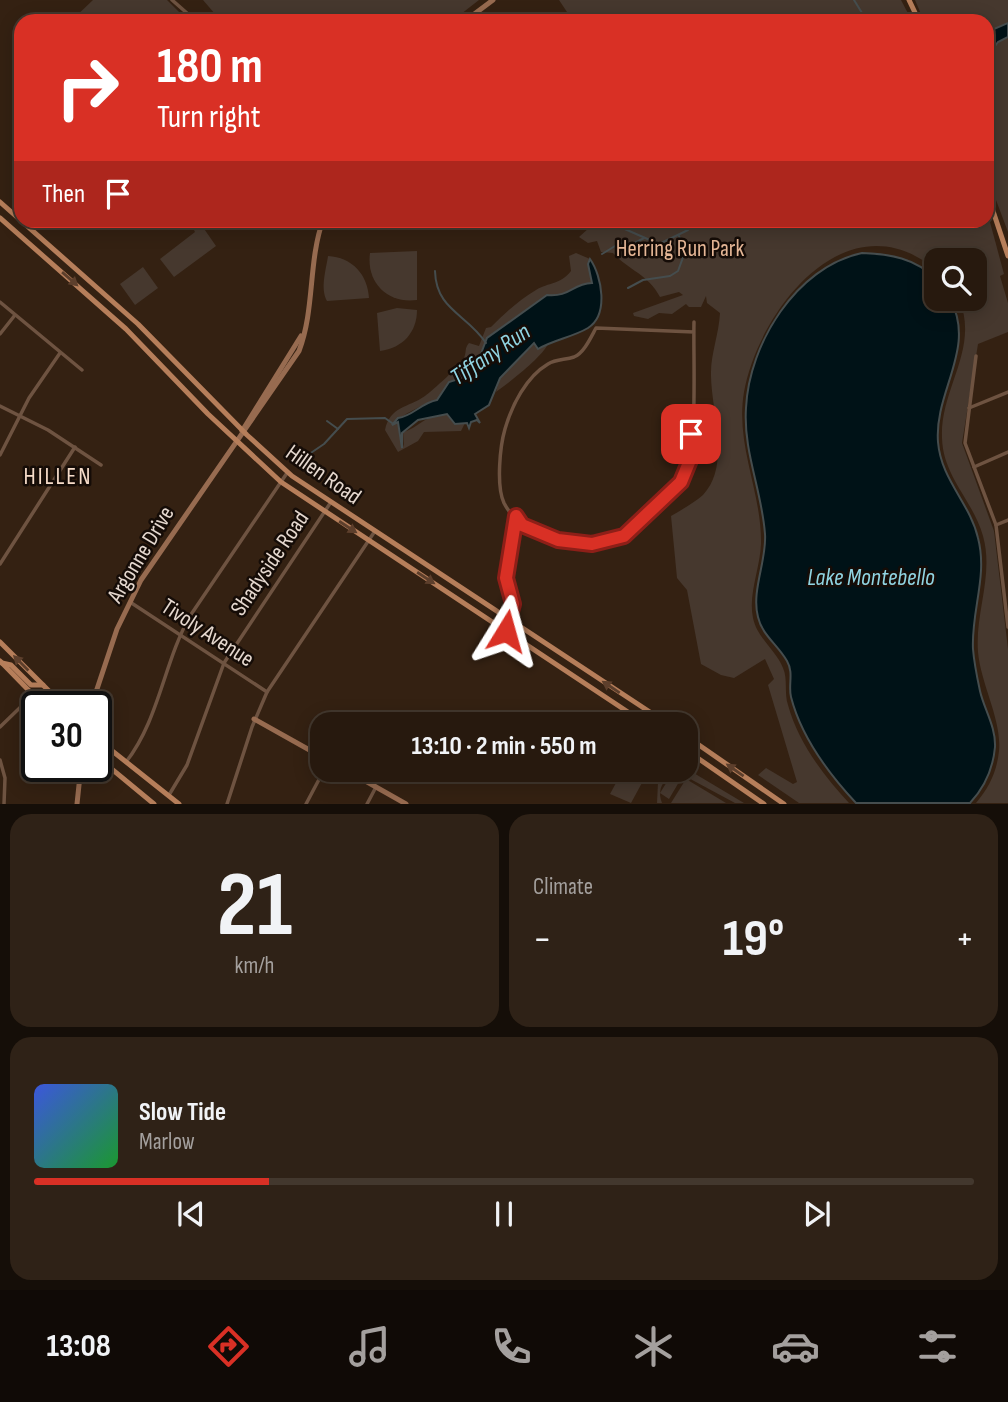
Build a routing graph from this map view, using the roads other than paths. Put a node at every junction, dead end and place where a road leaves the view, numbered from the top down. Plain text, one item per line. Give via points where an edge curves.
1 (172, 0) edge
2 (493, 0) edge
3 (188, 14) edge
4 (474, 14) edge
5 (0, 202) edge
6 (14, 214) edge
7 (994, 214) edge
8 (0, 218) edge
9 (29, 228) edge
10 (321, 228) edge
11 (52, 248) junction
12 (1008, 256) edge
13 (44, 257) junction
14 (0, 302) edge
15 (15, 315) junction
16 (694, 321) dead end
17 (138, 324) junction
18 (694, 332) junction
19 (130, 333) junction
20 (0, 334) edge
21 (60, 353) junction
22 (976, 356) dead end
23 (178, 365) junction
24 (82, 370) dead end
25 (169, 373) junction
26 (1008, 392) edge
27 (0, 406) edge
28 (969, 408) junction
29 (19, 415) junction
30 (243, 431) junction
31 (236, 440) junction
32 (75, 447) junction
33 (1008, 452) edge
34 (0, 455) edge
35 (101, 465) dead end
36 (974, 467) junction
37 (287, 473) junction
38 (281, 482) junction
39 (331, 502) junction
40 (324, 512) junction
41 (516, 516) junction
42 (1008, 520) edge
43 (996, 525) junction
44 (375, 531) junction
45 (369, 541) junction
46 (0, 564) edge
47 (1008, 583) edge
48 (1002, 585) junction
49 (130, 602) junction
50 (509, 618) junction
51 (1008, 627) edge
52 (506, 631) junction
53 (180, 634) junction
54 (0, 642) edge
55 (1, 662) edge
56 (224, 663) junction
57 (43, 685) junction
58 (29, 691) edge
59 (37, 691) edge
60 (49, 691) edge
61 (96, 691) edge
62 (267, 692) junction
63 (21, 707) edge
64 (628, 712) edge
65 (650, 712) edge
66 (254, 719) junction
67 (0, 727) edge
68 (698, 744) edge
69 (310, 750) edge
70 (112, 751) edge
71 (698, 758) edge
72 (0, 760) edge
73 (125, 763) junction
74 (112, 769) edge
75 (79, 782) edge
76 (317, 782) edge
77 (367, 782) edge
78 (376, 787) junction
79 (168, 797) junction
80 (4, 803) edge
81 (77, 803) edge
82 (154, 803) edge
83 (179, 803) edge
84 (227, 803) edge
85 (306, 803) edge
86 (367, 803) edge
87 (406, 803) edge
88 (764, 803) edge
89 (784, 803) edge

1 - 3 street
2 - 4 main road
5 - 6 main road, Hillen Road
7 - 12 main road
8 - 13 main road, Hillen Road
9 - 11 main road, Hillen Road
10 - 30 main road, Argonne Drive via 306,327
11 - 13 main road
11 - 17 main road, Hillen Road
13 -> 19 main road, Hillen Road
14 - 15 street
15 - 20 street
15 - 21 street
16 - 18 street
17 - 19 main road
17 - 23 main road, Hillen Road
18 - 41 street via 596,328 578,354 552,362 532,377 504,433 501,493
18 - 41 street via 690,460 671,495 631,532 598,543 541,536
19 - 25 main road, Hillen Road
21 - 24 street
21 - 29 street
22 - 28 street
23 - 25 main road
23 - 30 main road, Hillen Road
25 - 31 main road, Hillen Road
26 - 28 street
27 - 29 street
28 - 36 street via 965,443
29 - 32 street
29 - 34 street
30 - 31 main road, Argonne Drive
30 - 37 main road, Hillen Road
31 - 38 main road, Hillen Road
31 - 49 main road, Argonne Drive via 162,546
32 - 35 street
32 - 46 street
33 - 36 street
36 - 43 street
37 - 38 street
37 - 39 main road, Hillen Road
38 - 40 main road, Hillen Road
38 - 53 street
39 - 40 street, Shadyside Road
39 - 44 main road, Hillen Road
40 -> 45 main road, Hillen Road
40 - 56 street, Shadyside Road
41 - 50 street via 506,578 513,604
42 - 43 street
43 - 48 street
44 - 45 street
44 - 50 main road, Hillen Road
45 -> 52 main road, Hillen Road
45 - 62 street
47 - 48 street
48 - 51 street
49 - 53 street, Tivoly Avenue
49 - 61 main road, Argonne Drive
50 - 52 street
65 -> 50 main road, Hillen Road
52 - 64 main road, Hillen Road
53 - 56 street, Tivoly Avenue
53 - 73 street via 145,733
57 -> 54 main road
55 - 57 main road via 11,665 31,685
55 - 58 main road
56 - 62 street, Tivoly Avenue
56 - 79 street, Shadyside Road via 187,765
57 - 59 main road
57 - 60 main road
62 - 66 street
63 - 67 street
66 - 69 main road
66 - 84 street
89 -> 68 main road
70 - 73 main road
71 - 88 main road
72 - 80 street
73 - 79 main road
74 - 82 main road
75 - 81 main road
76 - 85 street
77 - 78 main road
78 - 86 street
78 - 87 main road
79 - 83 main road

